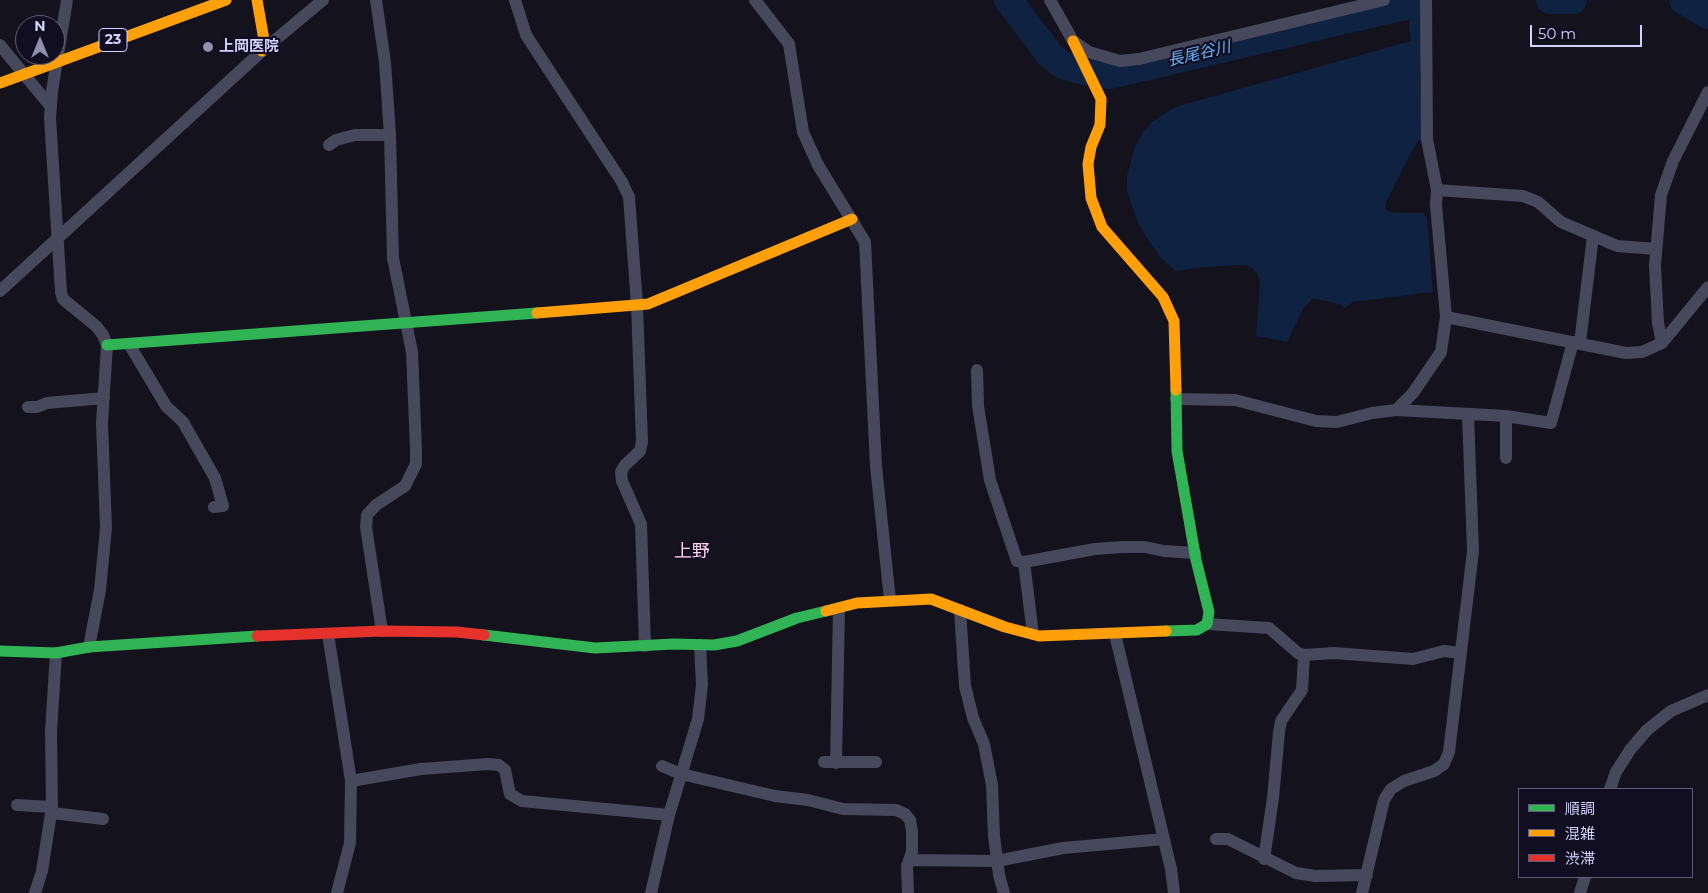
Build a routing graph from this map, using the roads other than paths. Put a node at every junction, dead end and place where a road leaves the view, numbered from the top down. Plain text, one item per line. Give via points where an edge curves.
1 (67, 0) edge
2 (226, 0) edge
3 (257, 0) edge
4 (324, 0) edge
5 (376, 0) edge
6 (515, 0) edge
7 (755, 0) edge
8 (1050, 0) edge
9 (1384, 0) edge
10 (1426, 0) edge
11 (64, 15) edge
12 (1073, 41) junction
13 (0, 45) edge
14 (262, 51) junction
15 (65, 59) edge
16 (48, 65) edge
17 (56, 65) edge
18 (22, 75) junction
19 (0, 83) edge
20 (1708, 92) edge
21 (51, 107) junction
22 (390, 135) junction
23 (329, 145) dead end
24 (1437, 190) junction
25 (852, 219) junction
26 (1594, 236) junction
27 (58, 239) junction
28 (1656, 249) junction
29 (1708, 288) edge
30 (0, 291) edge
31 (637, 305) junction
32 (1446, 317) junction
33 (407, 324) junction
34 (1576, 342) junction
35 (1662, 343) junction
36 (128, 344) junction
37 (107, 345) junction
38 (977, 370) dead end
39 (104, 398) junction
40 (1176, 399) junction
41 (28, 407) dead end
42 (1396, 410) junction
43 (1468, 415) junction
44 (1506, 416) junction
45 (1506, 458) dead end
46 (214, 507) dead end
47 (1195, 553) junction
48 (1024, 562) junction
49 (890, 600) junction
50 (839, 608) junction
51 (960, 610) junction
52 (1207, 624) junction
53 (382, 631) junction
54 (328, 634) junction
55 (1033, 634) junction
56 (1115, 634) junction
57 (700, 645) junction
58 (645, 646) junction
59 (89, 648) junction
60 (0, 651) edge
61 (56, 653) junction
62 (1460, 653) junction
63 (1304, 655) junction
64 (1708, 695) edge
65 (876, 762) dead end
66 (662, 766) dead end
67 (681, 774) junction
68 (351, 781) junction
69 (1610, 788) edge
70 (17, 805) dead end
71 (52, 810) junction
72 (668, 815) junction
73 (103, 819) dead end
74 (1164, 838) junction
75 (1216, 839) dead end
76 (1264, 859) junction
77 (909, 860) junction
78 (997, 861) junction
79 (1367, 875) junction
80 (1585, 878) edge
81 (35, 893) edge
82 (337, 893) edge
83 (651, 893) edge
84 (908, 893) edge
85 (1004, 893) edge
86 (1174, 893) edge
87 (1362, 893) edge
88 (1580, 893) edge

1 - 11 street
2 - 15 street, 23
3 - 14 street via 264,40
4 - 14 street
5 - 22 street
6 - 31 street via 526,35 629,197
7 - 25 street via 789,44 803,132 818,165
8 - 12 street
9 - 12 street via 1139,59 1120,61 1104,57
10 - 24 street via 1427,139
12 - 40 street via 1101,99 1102,112 1088,164 1091,198 1102,227 1170,309 1174,322
13 - 18 street
14 - 27 street
16 - 18 street, 23
17 - 21 street
18 - 19 street, 23
18 - 21 street
20 - 28 street via 1666,176 1658,215
21 - 27 street
22 - 23 street via 355,135
22 - 33 street via 393,258
24 - 26 street via 1523,196 1538,202 1561,222
24 - 32 street
25 - 31 street via 648,304
25 - 49 street via 865,242 876,466
26 - 28 street via 1617,246
26 - 34 street
27 - 30 street
27 - 37 street via 63,299 96,326
28 - 35 street via 1658,323
29 - 35 street
31 - 33 street
31 - 58 street via 642,442 640,451 621,472 640,524
32 - 34 street
32 - 42 street via 1441,352 1413,393
33 - 36 street
33 - 53 street via 412,352 416,464 405,486 367,515 366,527
34 - 35 street via 1626,353 1642,352
34 - 44 street via 1551,423
36 - 37 street
36 - 46 street via 166,406 183,422 214,478 223,506
37 - 39 street
38 - 48 street via 978,406 990,480 1017,561
39 - 41 street
39 - 59 street via 105,543
40 - 42 street via 1235,400 1316,421 1337,422
40 - 47 street via 1178,451
42 - 43 street
43 - 44 street
43 - 62 street via 1473,551
44 - 45 street
47 - 48 street via 1122,547
47 - 52 street via 1209,612
48 - 55 street
49 - 50 street
49 - 51 street via 931,599
50 - 57 street via 797,618 737,641
50 - 65 street via 830,762
51 - 55 street
51 - 78 street via 965,686 984,744 992,785
52 - 56 street via 1197,630
52 - 63 street via 1269,628
53 - 54 street
53 - 58 street via 457,632 595,648
54 - 59 street
54 - 68 street
55 - 56 street
56 - 74 street
57 - 58 street
57 - 67 street via 702,684 698,719
59 - 61 street
60 - 61 street
61 - 71 street via 51,731
62 - 63 street via 1444,651 1413,659 1334,653
62 - 79 street via 1449,752 1444,764 1391,789 1384,800
63 - 76 street via 1302,690 1281,721
64 - 69 street via 1671,711 1648,730 1630,750
66 - 67 street
67 - 72 street
67 - 77 street via 843,809 896,810 910,820 912,852
68 - 72 street via 421,769 499,765 505,770 510,794 522,801
68 - 82 street via 350,843
70 - 71 street
71 - 73 street
71 - 81 street
72 - 83 street
74 - 78 street via 1062,848
74 - 86 street
75 - 76 street via 1228,839
76 - 79 street via 1296,873 1315,876
77 - 78 street
77 - 84 street
78 - 85 street
79 - 87 street
80 - 88 street

